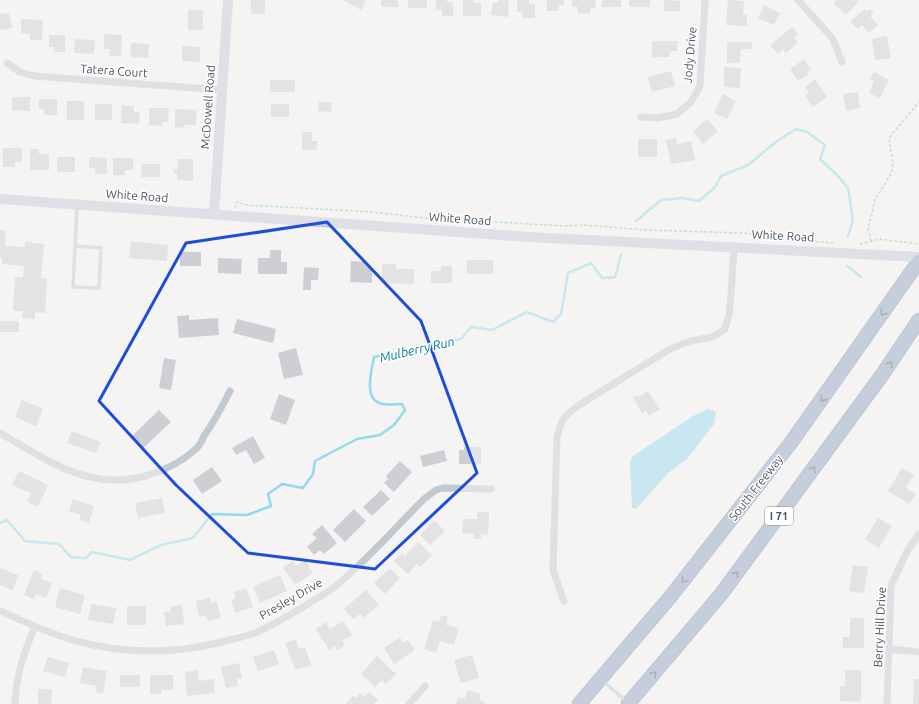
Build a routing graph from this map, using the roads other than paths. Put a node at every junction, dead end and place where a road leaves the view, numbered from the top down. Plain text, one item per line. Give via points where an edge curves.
1 (228, 0) edge
2 (705, 0) edge
3 (798, 0) edge
4 (842, 62) dead end
5 (7, 63) dead end
6 (222, 90) junction
7 (641, 117) dead end
8 (0, 199) edge
9 (78, 204) junction
10 (214, 215) junction
11 (75, 246) junction
12 (734, 247) junction
13 (919, 257) edge
14 (919, 261) edge
15 (919, 320) edge
16 (230, 391) dead end
17 (0, 433) edge
18 (491, 489) dead end
19 (919, 534) edge
20 (564, 602) dead end
21 (0, 611) edge
22 (35, 626) junction
23 (889, 649) junction
24 (919, 652) edge
25 (600, 679) junction
26 (425, 686) dead end
27 (15, 704) edge
28 (409, 704) edge
29 (579, 704) edge
30 (628, 704) edge
31 (887, 704) edge

1 - 6 street, McDowell Road
2 - 7 street, Jody Drive via 700,86 691,102 677,114 658,118
3 - 4 street via 833,39
5 - 6 street, Tatera Court via 20,72 34,76
6 - 10 street, McDowell Road
8 - 9 street, White Road
9 - 10 street, White Road
9 - 11 lane
10 - 12 street, White Road via 528,237
11 - 11 lane via 73,287 99,288 101,248
12 - 13 street, White Road
12 - 20 street via 731,294 724,329 713,337 690,341 670,349 579,404 560,422 556,437 553,570
14 -> 25 highway, South Freeway via 785,450 712,544
30 -> 15 highway, I 71 via 722,593 882,375
16 - 17 street via 197,448 170,467 132,479 91,478 73,472
18 - 22 street, Presley Drive via 450,487 436,490 424,498 359,566 334,587 284,619 251,634 195,648 140,651 76,641
19 - 23 street, Berry Hill Drive via 906,553 891,586
21 - 22 street, Presley Drive
22 - 27 street via 23,656
23 - 24 street
23 - 31 street, Berry Hill Drive
25 - 29 highway, South Freeway
25 - 30 lane
26 - 28 street

